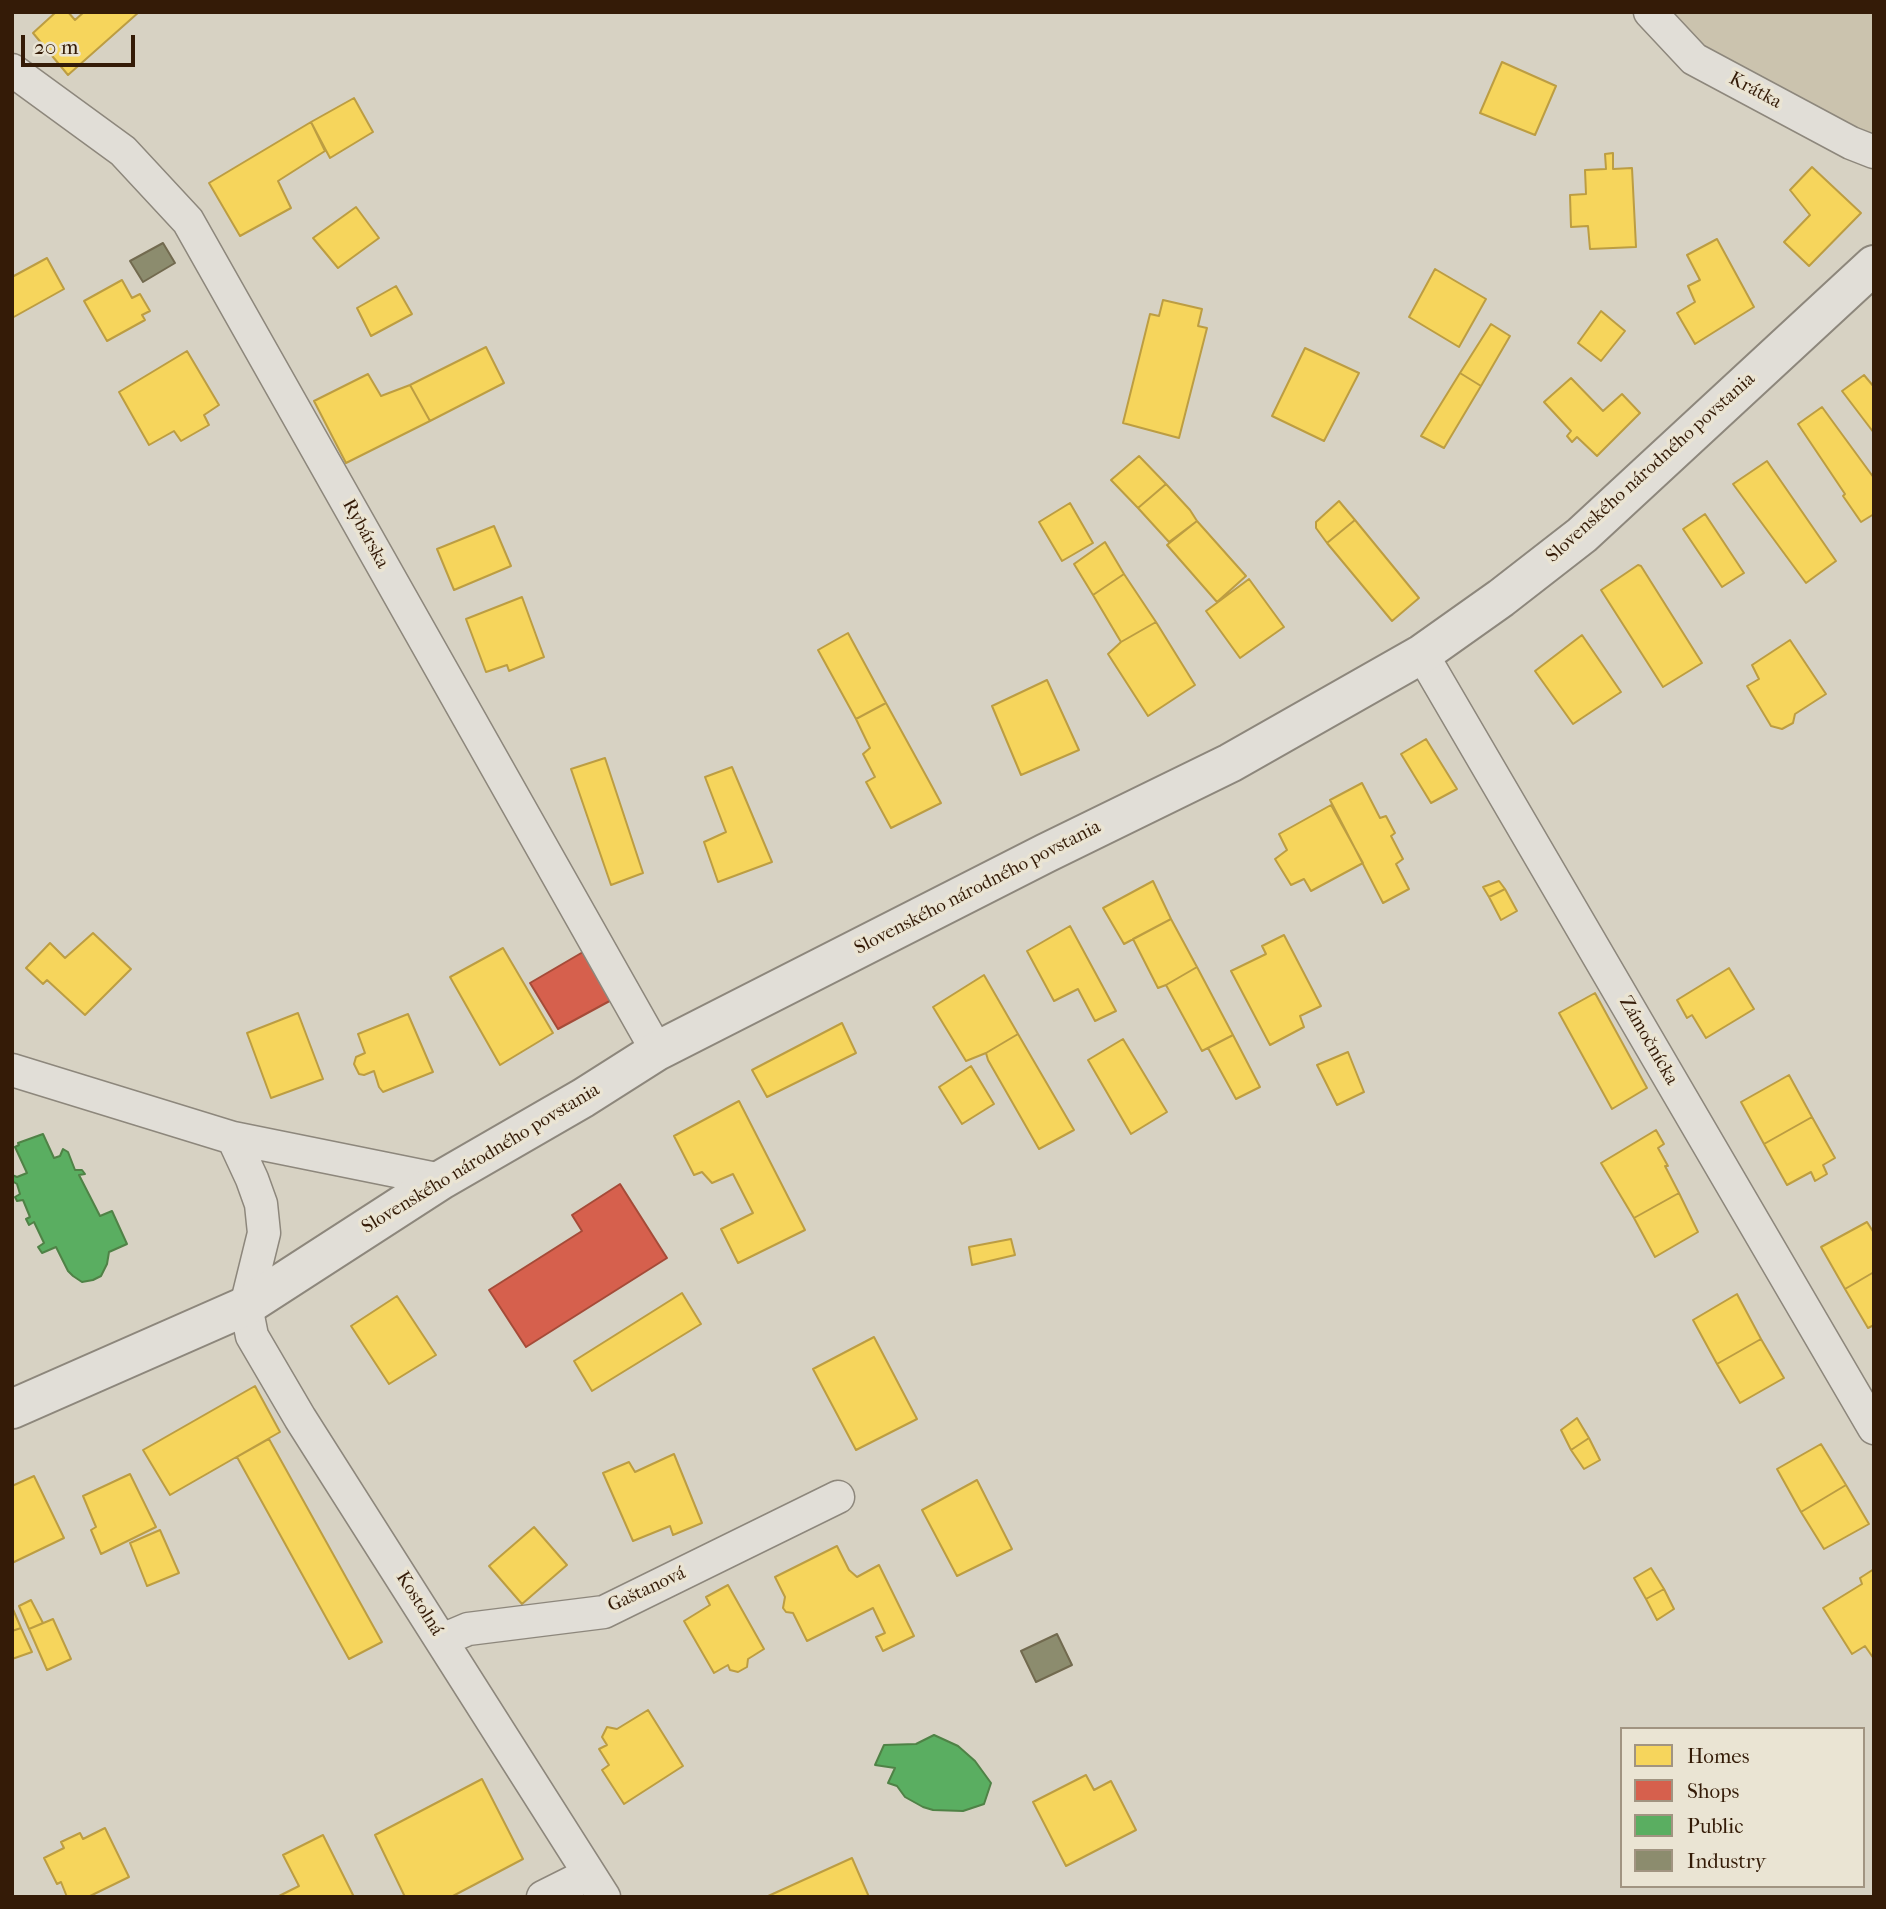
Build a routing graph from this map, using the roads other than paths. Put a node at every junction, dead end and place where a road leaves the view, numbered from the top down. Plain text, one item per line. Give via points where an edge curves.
1 (1650, 12) edge
2 (12, 70) edge
3 (1874, 152) edge
4 (1874, 265) edge
5 (1422, 654) junction
6 (657, 1051) junction
7 (12, 1070) edge
8 (233, 1138) junction
9 (441, 1180) junction
10 (246, 1306) junction
11 (12, 1409) edge
12 (1874, 1428) edge
13 (838, 1497) dead end
14 (442, 1640) junction
15 (596, 1885) edge
16 (543, 1897) edge

1 - 3 street, Krátka via 1695,59
2 - 6 street, Rybárska via 123,151 188,221
4 - 5 street, Slovenského národného povstania via 1582,535
5 - 6 street, Slovenského národného povstania via 1230,763
5 - 12 street, Zámočnícka
6 - 9 street, Slovenského národného povstania
7 - 8 street
8 - 9 street
8 - 10 street via 261,1204 264,1233
9 - 10 street, Slovenského národného povstania
10 - 11 street, Slovenského národného povstania
10 - 14 street, Kostolná via 251,1336
13 - 14 street, Gaštanová via 604,1612 468,1629
14 - 15 street, Kostolná
15 - 16 street

